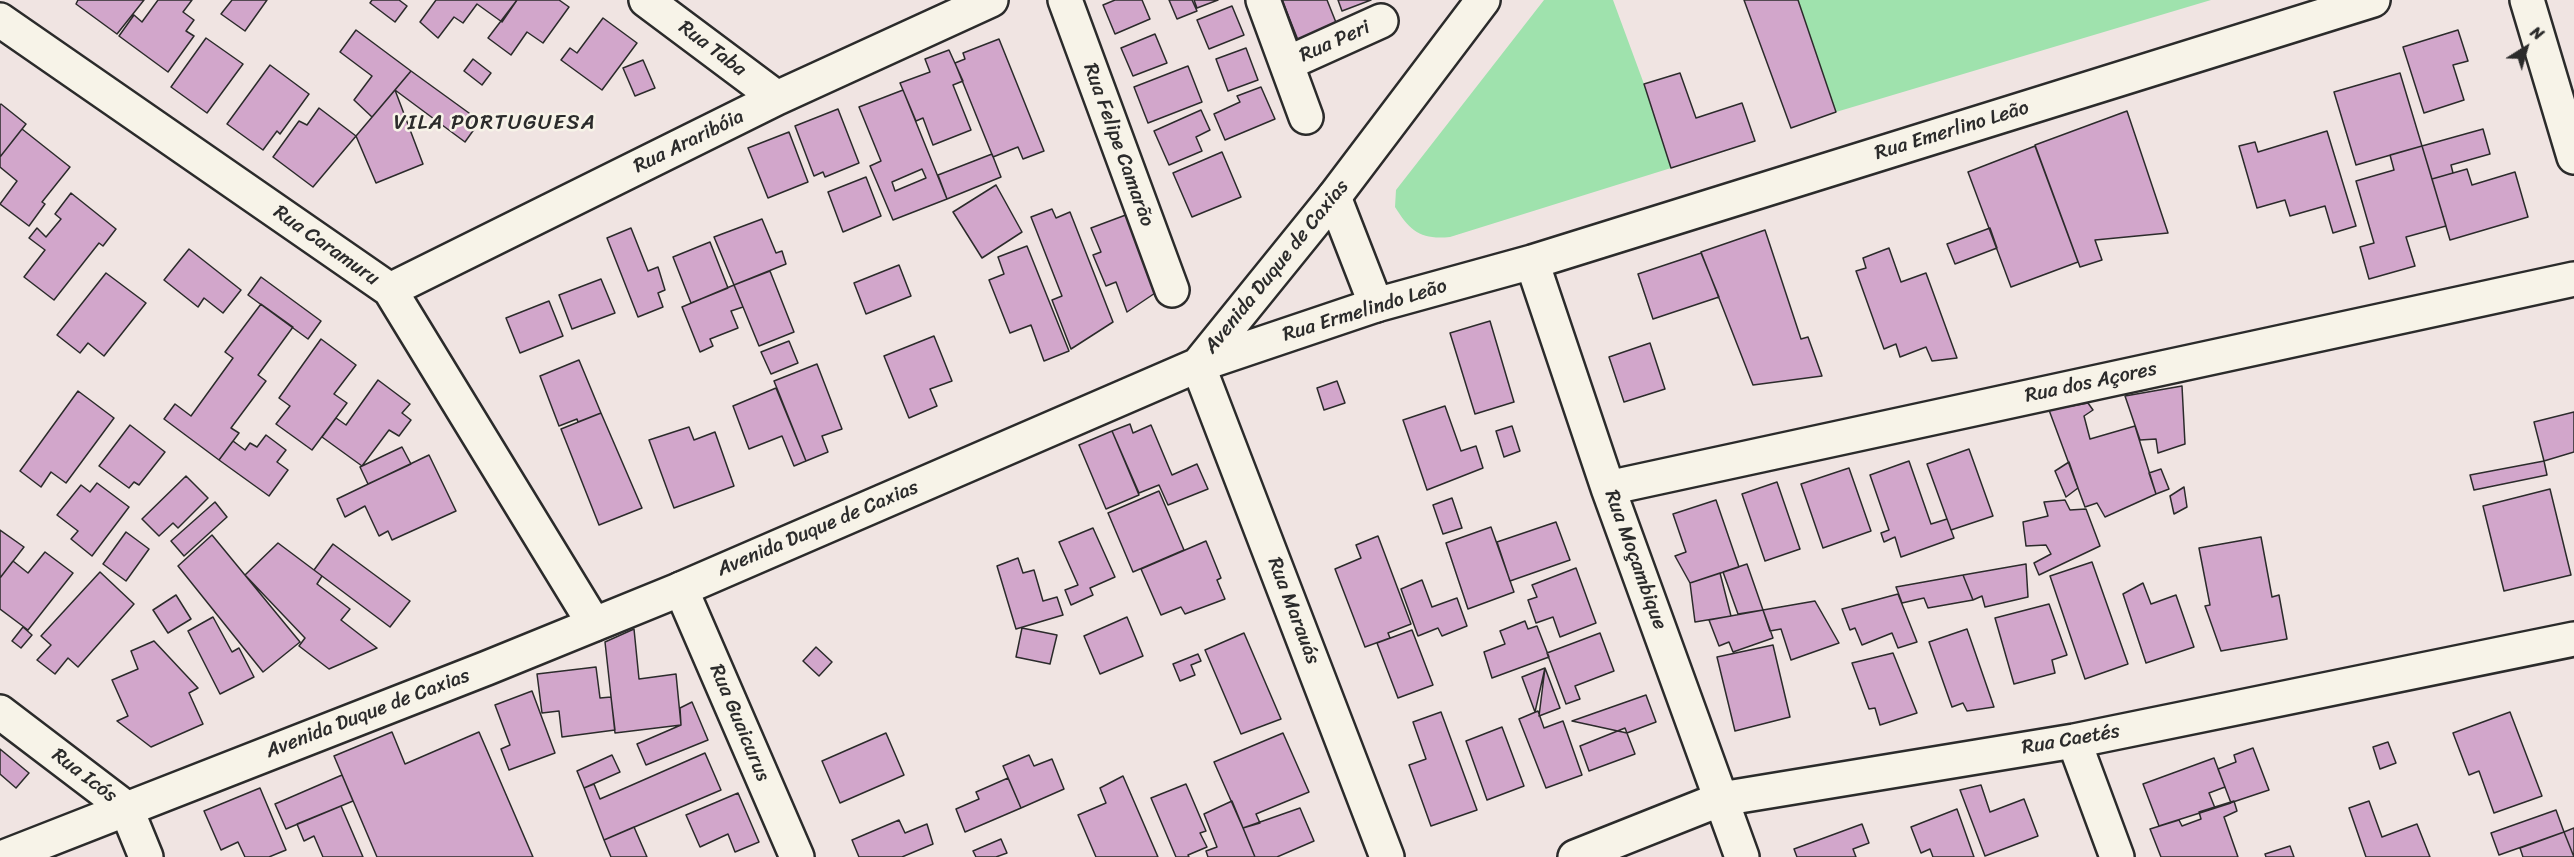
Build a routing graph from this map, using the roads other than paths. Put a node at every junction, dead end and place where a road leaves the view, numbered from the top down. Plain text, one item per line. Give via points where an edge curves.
1 (646, 0) edge
2 (991, 0) edge
3 (1065, 0) edge
4 (1263, 0) edge
5 (1483, 0) edge
6 (2373, 0) edge
7 (2527, 0) edge
8 (0, 20) edge
9 (1381, 21) dead end
10 (1288, 63) junction
11 (777, 98) junction
12 (1306, 117) dead end
13 (2574, 157) edge
14 (1334, 197) junction
15 (1532, 262) junction
16 (2574, 279) edge
17 (390, 290) junction
18 (1172, 290) dead end
19 (1377, 306) junction
20 (1198, 365) junction
21 (1608, 488) junction
22 (681, 589) junction
23 (594, 624) junction
24 (2574, 639) edge
25 (0, 712) edge
26 (2074, 741) junction
27 (1721, 799) junction
28 (126, 808) junction
29 (4, 857) edge
30 (146, 857) edge
31 (797, 857) edge
32 (1387, 857) edge
33 (1575, 857) edge
34 (1742, 857) edge
35 (2117, 857) edge

1 - 11 street, Rua Taba
2 - 11 street, Rua Araribóia
3 - 18 street, Rua Felipe Camarão
4 - 10 street, Rua Peri
5 - 14 street, Avenida Duque de Caxias
6 - 15 street, Rua Emerlino Leão
7 - 13 street
8 - 17 street, Rua Caramuru
9 - 10 street, Rua Peri
10 - 12 street, Rua Peri
11 - 17 street, Rua Araribóia
14 - 19 street
14 - 20 street, Avenida Duque de Caxias
15 - 19 street, Rua Ermelindo Leão
15 - 21 street, Rua Moçambique
16 - 21 street, Rua dos Açores
17 - 23 street, Rua Caramuru
19 - 20 street, Rua Ermelindo Leão
20 - 22 street, Avenida Duque de Caxias
20 - 32 street, Rua Marauás
21 - 27 street, Rua Moçambique
22 - 23 street, Avenida Duque de Caxias
22 - 31 street, Rua Guaicurus
23 - 28 street, Avenida Duque de Caxias
24 - 26 street, Rua Caetés
25 - 28 street, Rua Icós
26 - 27 street, Rua Caetés
26 - 35 street
27 - 33 street, Rua Caetés
27 - 34 street, Rua Moçambique
28 - 29 street, Avenida Duque de Caxias
28 - 30 street, Rua Icós

